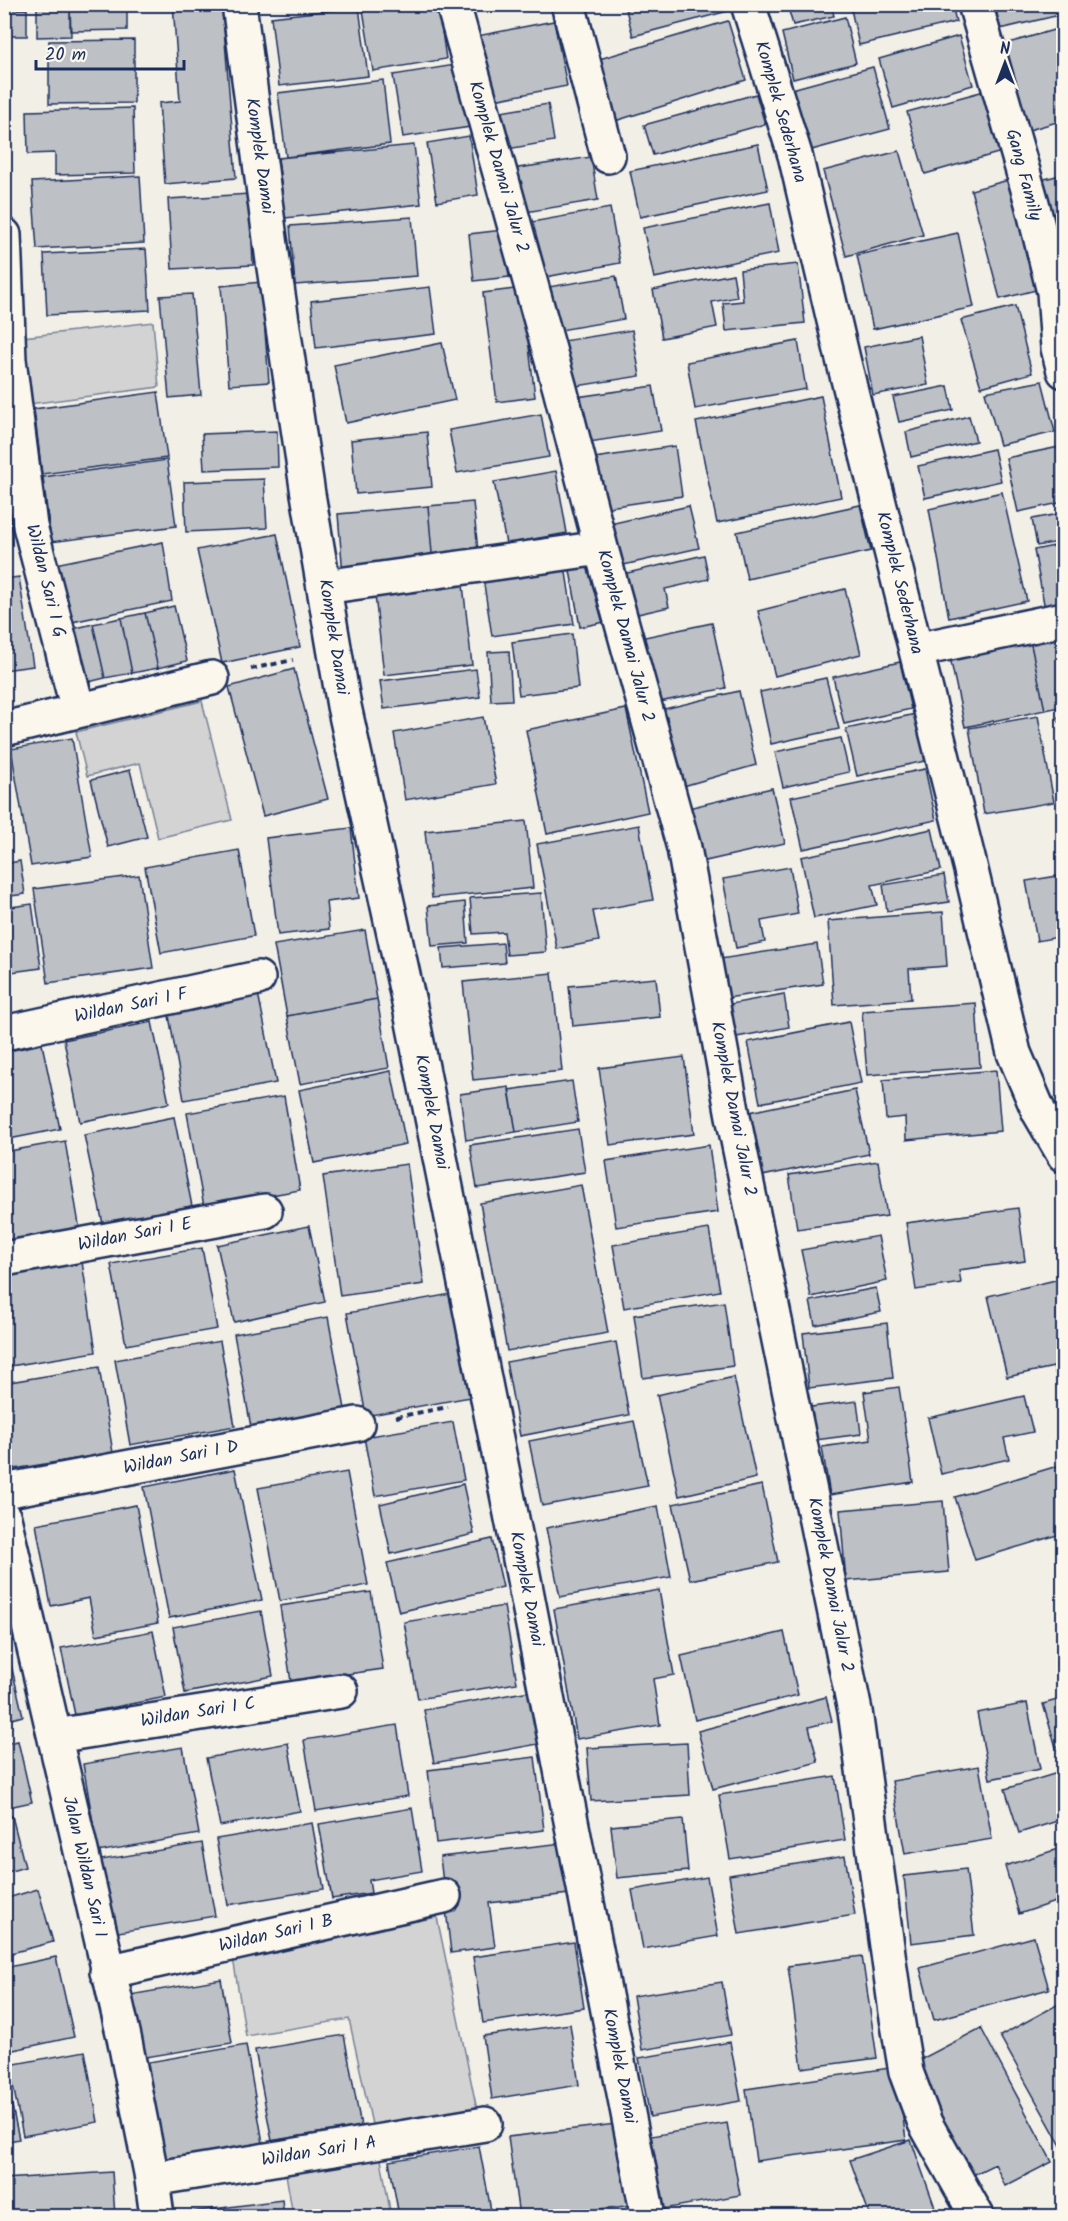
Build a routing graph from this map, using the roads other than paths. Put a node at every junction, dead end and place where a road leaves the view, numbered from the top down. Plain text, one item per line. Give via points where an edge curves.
1 (239, 4) edge
2 (453, 4) edge
3 (568, 4) edge
4 (748, 4) edge
5 (975, 4) edge
6 (608, 156) dead end
7 (4, 235) edge
8 (1061, 359) edge
9 (601, 548) junction
10 (324, 587) junction
11 (1064, 619) edge
12 (916, 650) junction
13 (212, 678) road end
14 (78, 711) junction
15 (4, 729) edge
16 (258, 978) dead end
17 (4, 1033) edge
18 (1064, 1155) edge
19 (265, 1211) dead end
20 (4, 1259) edge
21 (357, 1424) road end
22 (4, 1491) edge
23 (4, 1518) edge
24 (341, 1691) dead end
25 (55, 1736) junction
26 (444, 1896) dead end
27 (108, 1972) junction
28 (485, 2124) dead end
29 (152, 2179) junction
30 (157, 2217) edge
31 (648, 2217) edge
32 (977, 2217) edge

1 - 10 street, Komplek Damai via 275,273
2 - 9 street, Komplek Damai Jalur 2
3 - 6 street
4 - 12 street, Komplek Sederhana via 795,155
5 - 8 street, Gang Family via 1054,292
7 - 14 street, Wildan Sari I G via 9,360 30,526
9 - 10 street
9 - 32 street, Komplek Damai Jalur 2 via 684,848 733,1116 855,1711 906,2072 925,2123
10 - 31 street, Komplek Damai via 344,706 410,1007
11 - 12 street
12 - 18 street, Komplek Sederhana via 1014,1053 1039,1112
13 - 14 street
14 - 15 street
16 - 17 street, Wildan Sari I F
19 - 20 street, Wildan Sari I E
21 - 22 street, Wildan Sari I D
23 - 25 street, Jalan Wildan Sari I
24 - 25 street, Wildan Sari I C
25 - 27 street, Jalan Wildan Sari I
26 - 27 street, Wildan Sari I B
27 - 29 street, Jalan Wildan Sari I
28 - 29 street, Wildan Sari I A
29 - 30 street, Jalan Wildan Sari I

